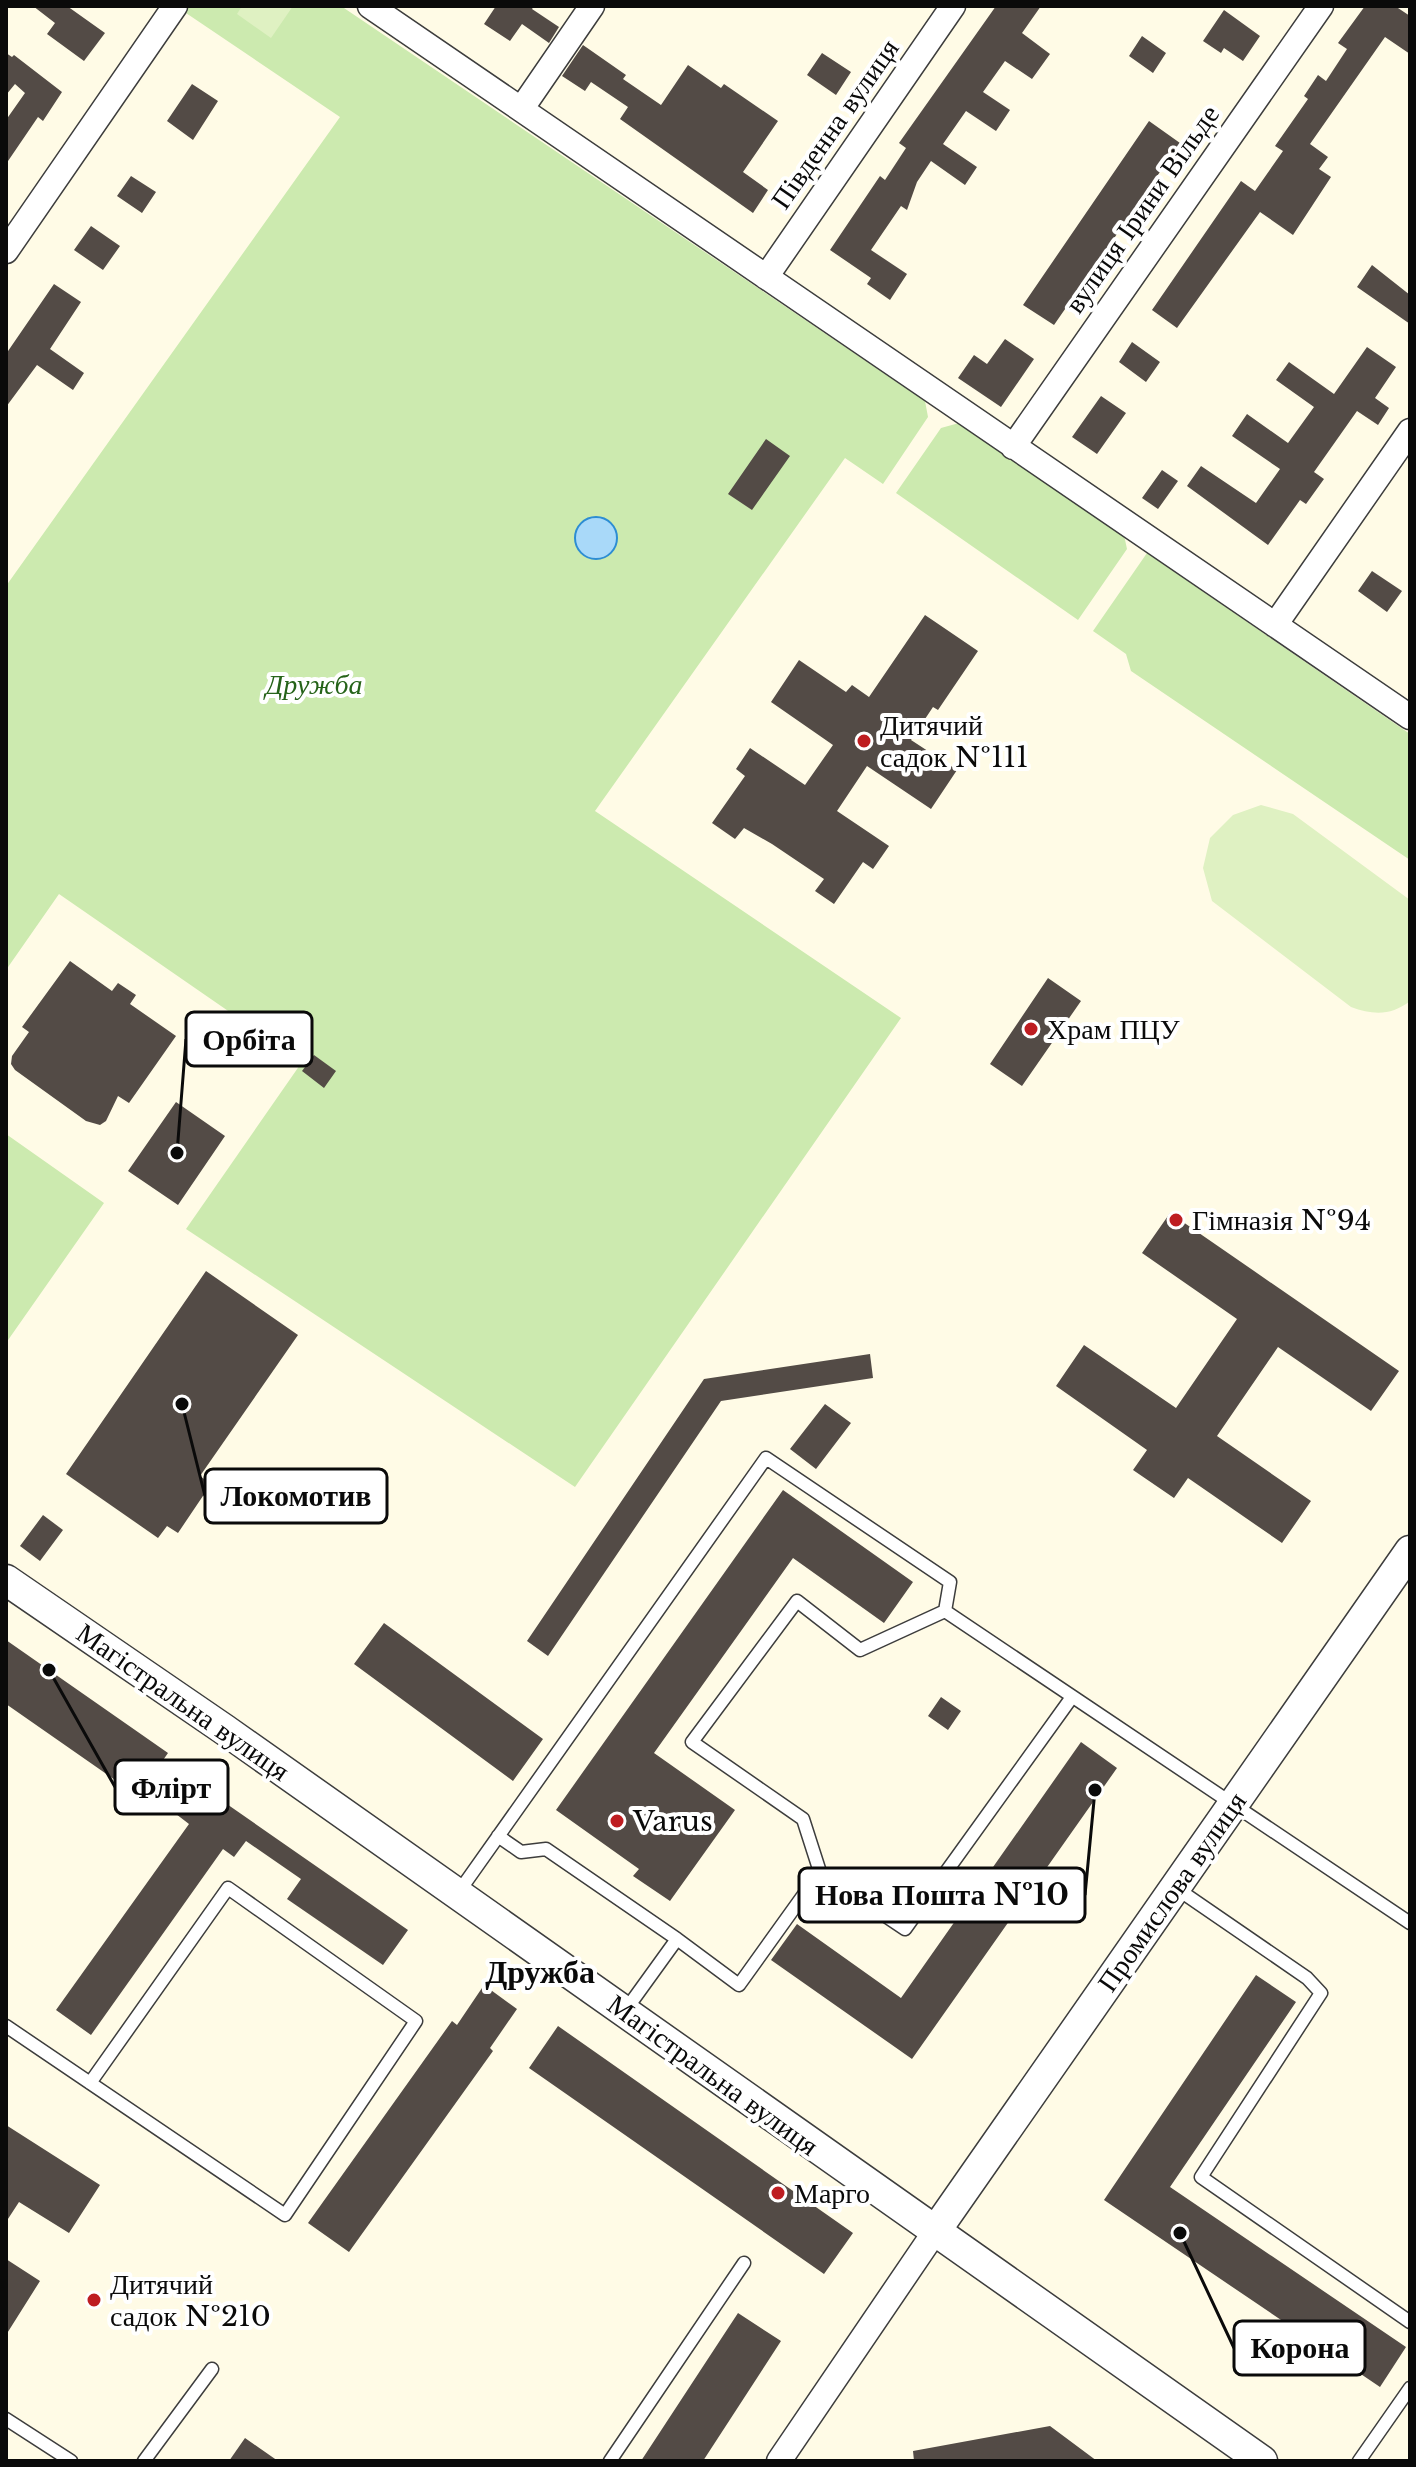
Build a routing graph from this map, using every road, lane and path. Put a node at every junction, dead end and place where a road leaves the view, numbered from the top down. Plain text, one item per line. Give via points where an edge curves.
1 (175, 6) edge
2 (370, 6) edge
3 (592, 6) edge
4 (953, 6) edge
5 (1321, 6) edge
6 (522, 108) junction
7 (6, 251) edge
8 (766, 277) junction
9 (1410, 431) edge
10 (1013, 447) junction
11 (1275, 625) junction
12 (1410, 717) edge
13 (1410, 1551) edge
14 (6, 1580) edge
15 (945, 1611) junction
16 (1072, 1697) junction
17 (1231, 1805) junction
18 (498, 1836) junction
19 (820, 1872) junction
20 (1176, 1888) junction
21 (457, 1894) junction
22 (1410, 1923) edge
23 (677, 1939) junction
24 (625, 2011) junction
25 (6, 2026) edge
26 (90, 2083) junction
27 (934, 2233) junction
28 (744, 2263) dead end
29 (1410, 2322) edge
30 (212, 2369) dead end
31 (1410, 2388) edge
32 (6, 2419) edge
33 (71, 2461) edge
34 (144, 2461) edge
35 (610, 2461) edge
36 (779, 2461) edge
37 (1262, 2461) edge
38 (1359, 2461) edge

1 - 7 street
2 - 6 street
3 - 6 street
4 - 8 street, Південна вулиця
5 - 10 street, вулиця Ірини Вільде
6 - 8 street
8 - 10 street
9 - 11 street
10 - 11 street
11 - 12 street
13 - 17 street, Промислова вулиця
14 - 21 street, Магістральна вулиця
15 - 16 lane
15 - 18 lane via 950,1582 766,1458
15 - 19 lane via 860,1650 797,1601 692,1742 803,1819
16 - 17 lane
16 - 19 lane via 905,1929
17 - 20 street, Промислова вулиця
17 - 22 lane
18 - 21 lane
18 - 23 lane via 521,1852 546,1849
19 - 23 lane via 739,1985
20 - 27 street, Промислова вулиця
20 - 29 lane via 1321,1993 1201,2177
21 - 24 street, Магістральна вулиця
23 - 24 lane
24 - 27 street, Магістральна вулиця
25 - 26 lane
26 - 26 lane via 228,1888 416,2021 285,2215
27 - 36 street
27 - 37 street, Магістральна вулиця
28 - 35 lane
30 - 34 lane
31 - 38 lane
32 - 33 lane

